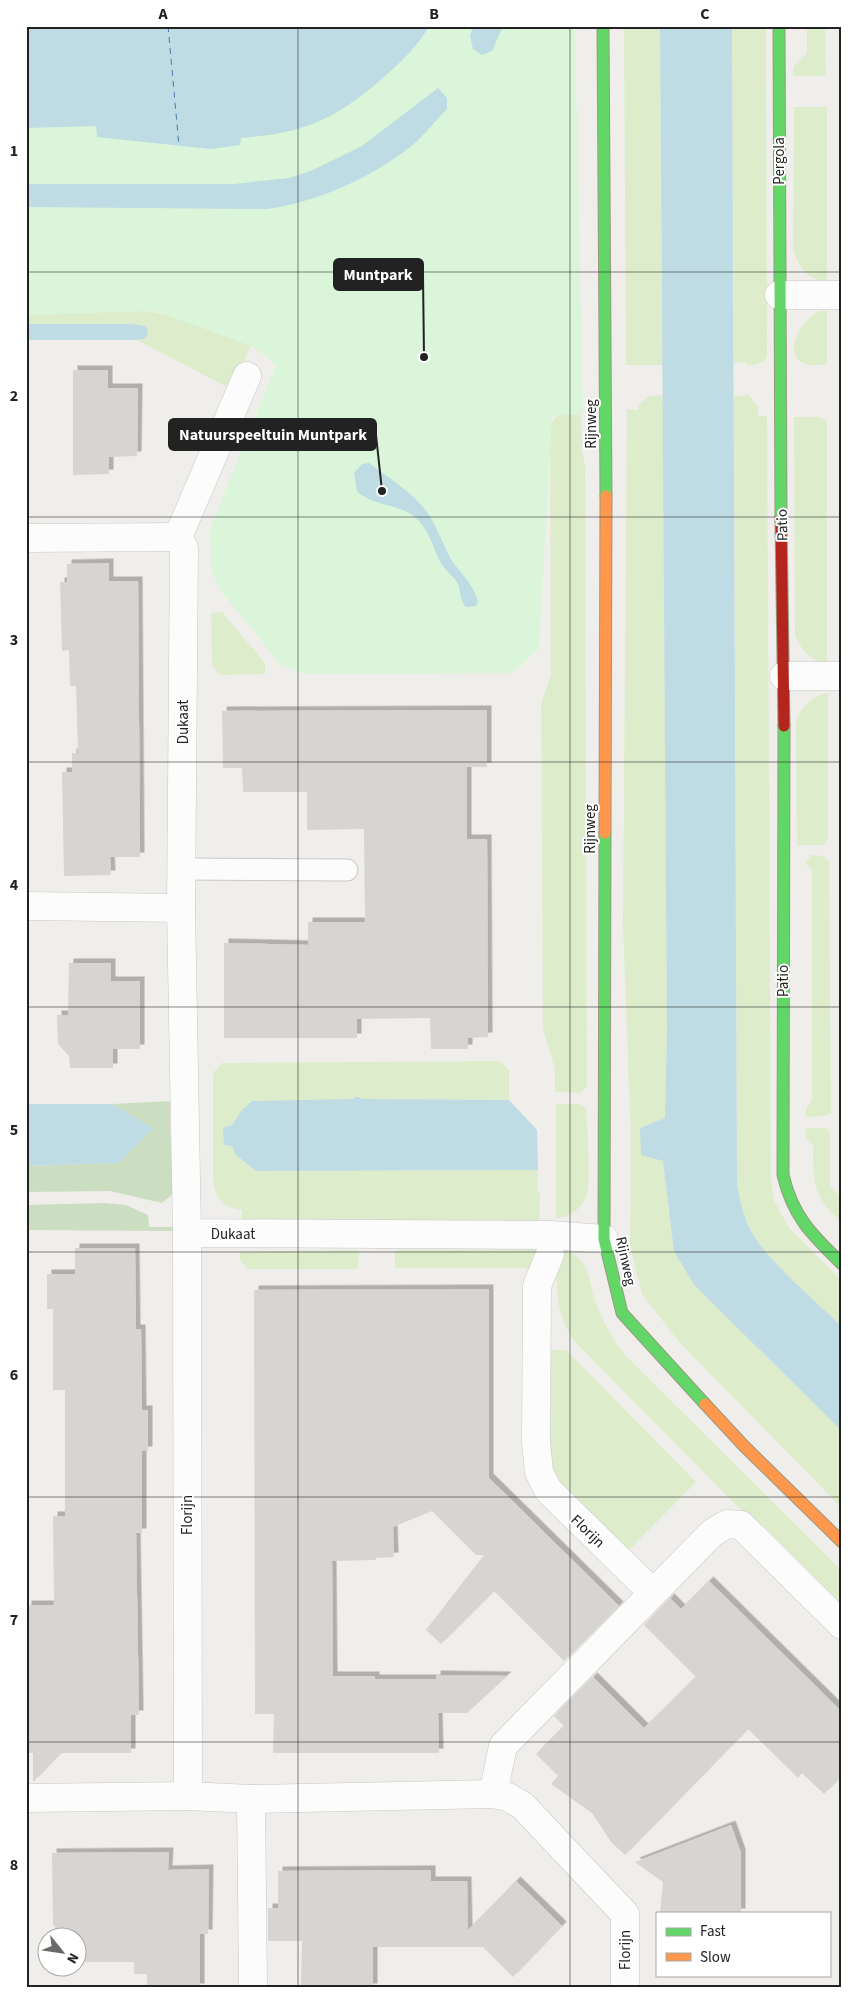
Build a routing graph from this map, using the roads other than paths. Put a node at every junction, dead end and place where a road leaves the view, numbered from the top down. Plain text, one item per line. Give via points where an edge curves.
1 (602, 26) edge
2 (779, 26) edge
3 (779, 295) junction
4 (842, 295) edge
5 (779, 374) joint
6 (247, 376) dead end
7 (178, 537) junction
8 (26, 538) edge
9 (784, 676) junction
10 (842, 676) edge
11 (182, 868) junction
12 (347, 870) dead end
13 (26, 906) edge
14 (181, 908) junction
15 (187, 1233) junction
16 (604, 1239) junction
17 (550, 1254) dead end
18 (842, 1264) edge
19 (842, 1542) edge
20 (652, 1592) junction
21 (842, 1625) edge
22 (493, 1794) junction
23 (188, 1796) junction
24 (26, 1798) edge
25 (251, 1799) junction
26 (253, 1988) edge
27 (625, 1988) edge

1 - 16 street, Rijnweg via 606,392
2 - 3 street, Pergola
3 - 4 street
3 - 5 street, Pergola
5 - 9 street, Patio
6 - 7 street
7 - 8 street
7 - 11 street, Dukaat via 184,548
9 - 10 street
9 - 18 street, Patio via 783,1175 788,1200 801,1224
11 - 12 lane
11 - 14 street, Dukaat
13 - 14 street
14 - 15 street, Dukaat
15 - 16 street, Dukaat via 550,1235
15 - 23 street, Florijn
16 - 19 street, Rijnweg via 622,1313 744,1446
17 - 20 street, Florijn via 537,1286 536,1442 539,1472 548,1490
20 - 21 street via 712,1533 727,1524 741,1525
20 - 22 street via 503,1746
22 - 25 street, Florijn
22 - 27 street, Florijn via 508,1797 523,1806 625,1914
23 - 24 street, Florijn
23 - 25 street, Florijn
25 - 26 street

